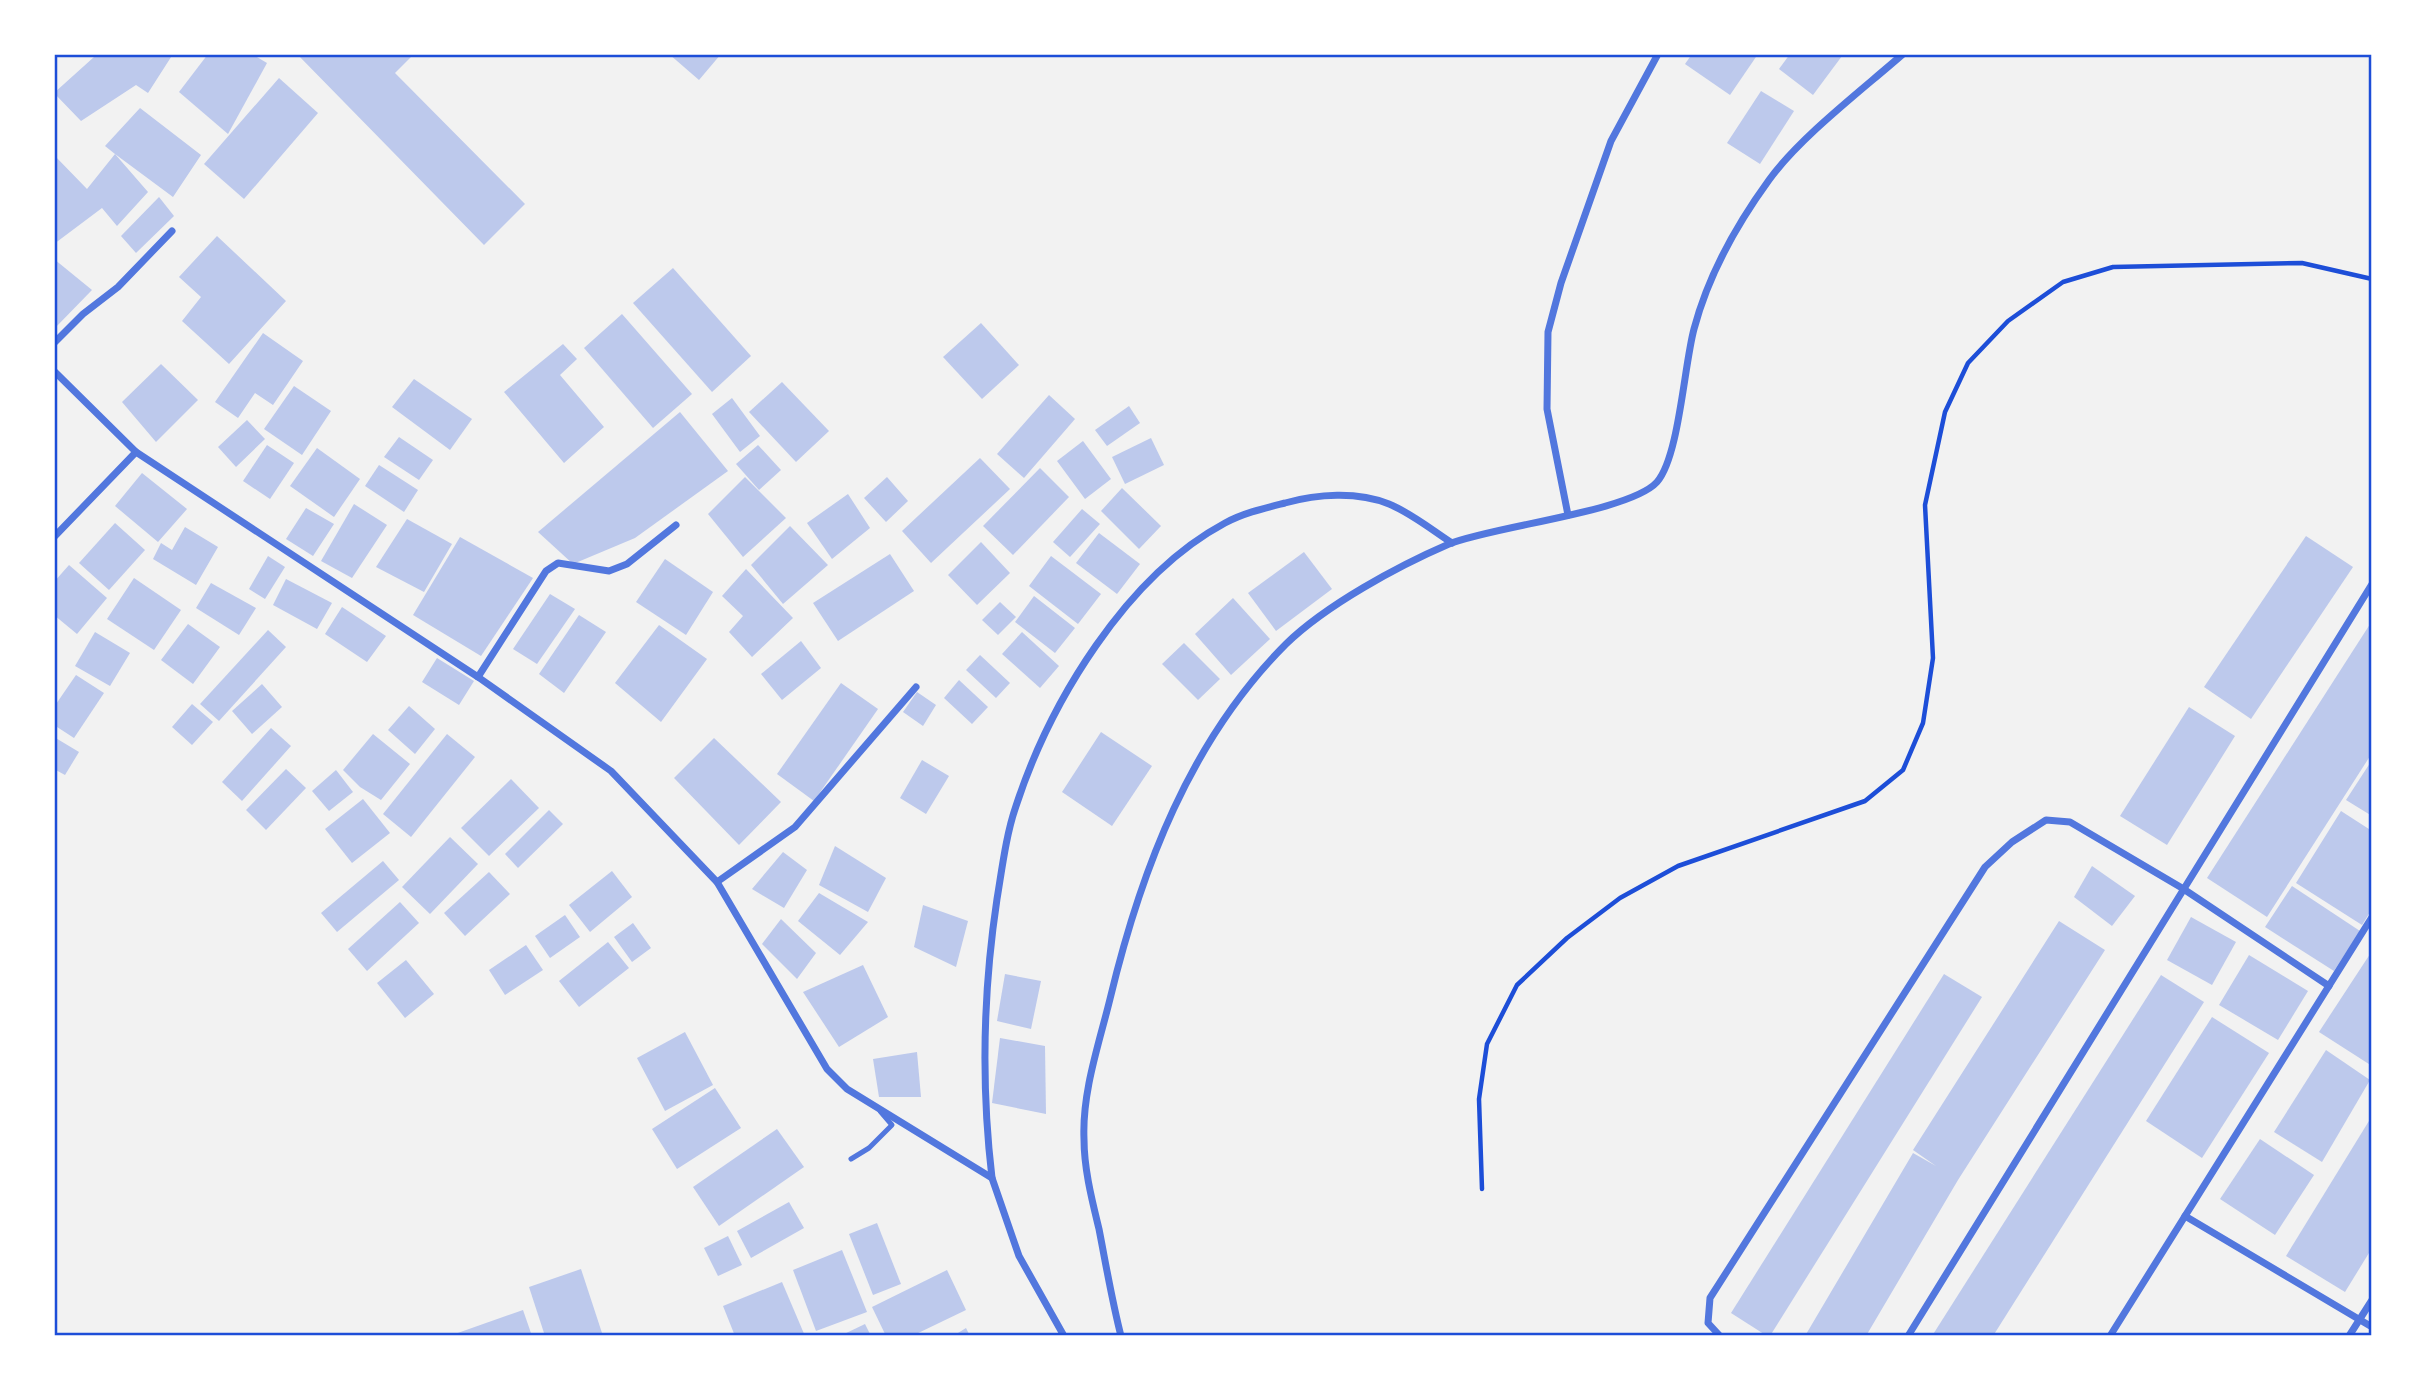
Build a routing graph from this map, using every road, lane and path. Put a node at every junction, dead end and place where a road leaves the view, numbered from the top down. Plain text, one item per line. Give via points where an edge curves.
1 (1658, 54) edge
2 (1903, 54) edge
3 (172, 231) dead end
4 (2372, 279) edge
5 (54, 343) edge
6 (54, 371) edge
7 (136, 452) junction
8 (1568, 515) junction
9 (676, 525) dead end
10 (54, 537) edge
11 (1452, 543) junction
12 (2372, 584) edge
13 (478, 677) junction
14 (916, 687) dead end
15 (717, 882) junction
16 (2182, 888) junction
17 (2372, 917) edge
18 (2329, 986) junction
19 (873, 1103) junction
20 (851, 1159) dead end
21 (992, 1178) junction
22 (1482, 1189) dead end
23 (2185, 1216) junction
24 (2372, 1300) edge
25 (2359, 1320) junction
26 (2372, 1326) edge
27 (1064, 1336) edge
28 (1121, 1336) edge
29 (1720, 1336) edge
30 (1908, 1336) edge
31 (2110, 1336) edge
32 (2349, 1336) edge

1 - 8 street via 1611,141 1548,332 1547,409
2 - 8 street via 1770,178 1729,244 1693,330 1667,466 1661,476 1653,487 1625,499
3 - 5 street
4 - 22 path via 2302,263 2113,267 2063,282 2000,330 1968,363 1942,425 1925,505 1933,658 1923,723 1903,770 1865,801 1678,866 1620,898 1517,985 1487,1044 1479,1099
6 - 7 street
7 - 10 street
7 - 13 street
8 - 11 street
9 - 13 street via 626,564 609,571 558,563 546,571
11 - 21 street via 1388,503 1346,495 1306,497 1226,522 1190,545 1124,605 1046,726 1015,808 994,921 985,1009 985,1122
11 - 28 street via 1343,600 1288,642 1234,703 1183,787 1127,930 1086,1101 1088,1179
12 - 16 street
13 - 15 street via 611,771
14 - 15 street via 795,827
15 - 19 street via 827,1069 847,1089
16 - 18 street
16 - 29 street via 2070,822 2046,820 1985,867 1710,1298 1708,1323
16 - 30 street
17 - 18 street
18 - 23 street
19 - 20 lane via 892,1125
19 - 21 street
21 - 27 street via 1019,1256
23 - 25 street
23 - 31 street
24 - 25 street
25 - 26 street
25 - 32 street

